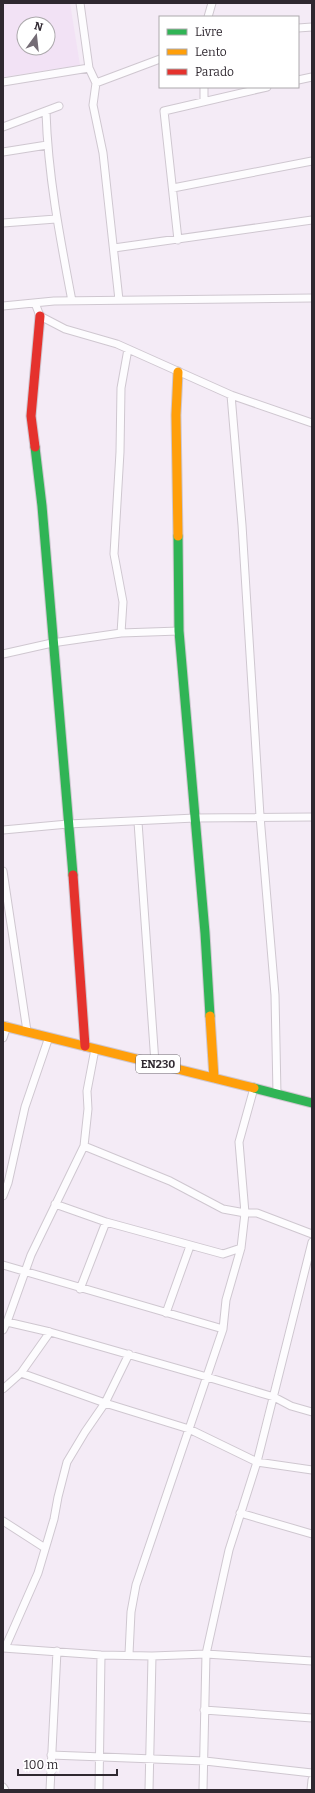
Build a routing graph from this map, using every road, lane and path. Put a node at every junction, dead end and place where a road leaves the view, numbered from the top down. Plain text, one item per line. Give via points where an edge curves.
1 (80, 3) edge
2 (212, 3) edge
3 (208, 16) edge
4 (312, 27) edge
5 (299, 28) edge
6 (159, 59) edge
7 (89, 68) junction
8 (312, 77) edge
9 (299, 80) edge
10 (3, 82) edge
11 (96, 83) junction
12 (204, 88) edge
13 (262, 88) edge
14 (204, 101) junction
15 (60, 106) dead end
16 (46, 112) junction
17 (3, 127) edge
18 (47, 145) junction
19 (3, 152) edge
20 (312, 160) edge
21 (173, 188) junction
22 (56, 219) junction
23 (312, 220) edge
24 (3, 223) edge
25 (178, 240) junction
26 (114, 248) junction
27 (312, 298) edge
28 (119, 300) junction
29 (72, 301) junction
30 (35, 302) junction
31 (3, 306) edge
32 (40, 316) junction
33 (128, 349) junction
34 (178, 372) junction
35 (231, 395) junction
36 (312, 423) edge
37 (179, 631) junction
38 (121, 633) junction
39 (52, 643) junction
40 (3, 654) edge
41 (260, 816) junction
42 (312, 817) edge
43 (195, 818) junction
44 (138, 822) junction
45 (68, 824) junction
46 (3, 830) edge
47 (3, 871) edge
48 (5, 1026) edge
49 (27, 1031) junction
50 (49, 1037) junction
51 (3, 1038) edge
52 (85, 1046) junction
53 (95, 1049) junction
54 (155, 1063) junction
55 (214, 1078) junction
56 (254, 1088) junction
57 (277, 1094) junction
58 (312, 1102) edge
59 (84, 1146) junction
60 (3, 1196) edge
61 (55, 1204) junction
62 (245, 1213) junction
63 (106, 1222) junction
64 (312, 1234) edge
65 (312, 1242) edge
66 (190, 1246) junction
67 (241, 1248) junction
68 (3, 1265) edge
69 (24, 1272) junction
70 (80, 1288) junction
71 (166, 1313) junction
72 (8, 1322) junction
73 (224, 1329) junction
74 (3, 1330) edge
75 (50, 1332) junction
76 (129, 1354) junction
77 (21, 1373) junction
78 (207, 1377) junction
79 (3, 1389) edge
80 (274, 1397) junction
81 (105, 1403) junction
82 (312, 1412) edge
83 (189, 1429) junction
84 (257, 1462) junction
85 (312, 1470) edge
86 (240, 1513) junction
87 (3, 1521) edge
88 (312, 1534) edge
89 (45, 1548) junction
90 (4, 1648) edge
91 (57, 1651) junction
92 (129, 1654) junction
93 (206, 1654) junction
94 (101, 1655) junction
95 (152, 1656) junction
96 (312, 1662) edge
97 (204, 1710) junction
98 (312, 1718) edge
99 (51, 1756) junction
100 (100, 1757) junction
101 (149, 1759) junction
102 (205, 1761) junction
103 (312, 1773) edge
104 (312, 1780) edge
105 (3, 1787) edge
106 (5, 1790) edge
107 (50, 1790) edge
108 (99, 1790) edge
109 (149, 1790) edge
110 (203, 1790) edge
111 (311, 1790) edge

1 - 7 street
2 - 3 street
4 - 5 street
6 - 11 street
7 - 10 street
7 - 11 street
8 - 9 street
11 - 26 street via 93,105
12 - 14 street
13 - 14 street
14 - 21 street via 164,111
15 - 16 street
16 - 17 street
16 - 18 street
18 - 19 street
18 - 22 street
20 - 21 street
21 - 25 street
22 - 24 street
22 - 29 street
23 - 25 street
25 - 26 street
26 - 28 street
27 - 28 street
28 - 29 street
29 - 30 street
30 - 31 street
30 - 32 street
32 - 33 street via 65,329
32 - 39 street via 31,416 42,506
33 - 34 street
33 - 38 street via 121,388 114,554 123,602
34 - 35 street
34 - 37 street via 176,423
35 - 36 street
35 - 41 street via 242,525
37 - 38 street
37 - 43 street
38 - 39 street
39 - 40 street
39 - 45 street
41 - 42 street
41 - 43 street
41 - 57 street via 275,995
43 - 44 street
43 - 55 street
44 - 45 street
44 - 54 street
45 - 46 street
45 - 52 street via 80,953
47 - 49 street
48 - 49 street, EN230
48 - 51 street
49 - 50 street, EN230
50 - 52 street, EN230
50 - 60 street via 25,1107
52 - 53 street, EN230
53 - 54 street, EN230
53 - 59 street via 87,1091
54 - 55 street, EN230
55 - 56 street, EN230
56 - 57 street, EN230
56 - 62 street via 240,1142
57 - 58 street, EN230
59 - 61 street
59 - 62 street via 170,1181 222,1209
61 - 63 street
61 - 69 street
62 - 64 street via 257,1213
62 - 67 street
63 - 66 street
63 - 70 street
65 - 80 street
66 - 67 street via 224,1254
66 - 71 street
67 - 73 street via 226,1300
68 - 69 street
69 - 70 street
69 - 72 street
70 - 71 street
71 - 73 street
72 - 74 street
72 - 75 street
73 - 78 street
75 - 76 street
75 - 77 street
76 - 78 street
76 - 81 street
77 - 79 street
77 - 81 street
78 - 80 street
78 - 83 street
80 - 82 street via 291,1406
80 - 84 street
81 - 83 street
81 - 89 street via 67,1462
83 - 84 street
83 - 92 street via 136,1585 130,1612
84 - 85 street
84 - 86 street
86 - 88 street
86 - 93 street via 229,1550
87 - 89 street
89 - 90 street via 38,1573
90 - 91 street
91 - 94 street
91 - 99 street
92 - 94 street
92 - 95 street
93 - 95 street
93 - 96 street
93 - 97 street
94 - 100 street
95 - 101 street
97 - 98 street
97 - 102 street
99 - 100 street
99 - 107 street
100 - 101 street
100 - 108 street
101 - 102 street
101 - 109 street
102 - 103 street
102 - 110 street
104 - 111 street
105 - 106 street

